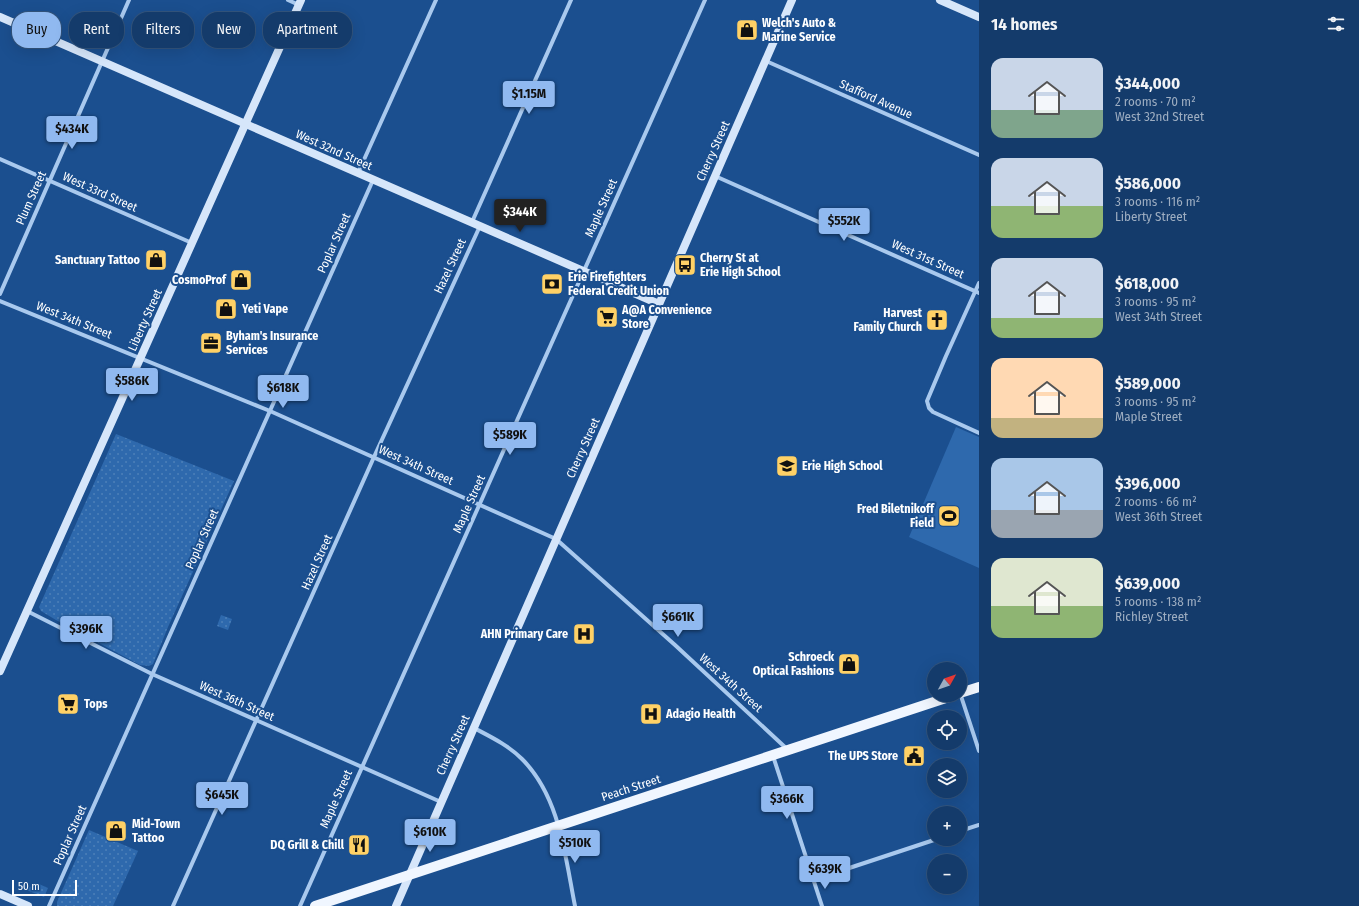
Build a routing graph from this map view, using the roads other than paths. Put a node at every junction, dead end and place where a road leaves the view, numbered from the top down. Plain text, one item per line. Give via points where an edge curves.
1 (129, 0) edge
2 (288, 0) edge
3 (436, 0) edge
4 (571, 0) edge
5 (705, 0) edge
6 (792, 0) edge
7 (945, 1) edge
8 (300, 2) edge
9 (0, 17) edge
10 (979, 17) edge
11 (766, 61) junction
12 (101, 62) junction
13 (246, 125) junction
14 (979, 155) edge
15 (0, 159) edge
16 (358, 174) junction
17 (715, 176) junction
18 (373, 180) junction
19 (50, 181) junction
20 (472, 223) junction
21 (480, 226) junction
22 (192, 243) junction
23 (584, 271) junction
24 (979, 283) edge
25 (977, 292) edge
26 (0, 294) edge
27 (0, 300) edge
28 (659, 304) junction
29 (141, 359) junction
30 (270, 411) junction
31 (979, 432) edge
32 (374, 457) junction
33 (480, 504) junction
34 (556, 539) junction
35 (27, 611) junction
36 (0, 671) edge
37 (152, 674) junction
38 (979, 687) edge
39 (967, 691) edge
40 (934, 702) edge
41 (963, 702) edge
42 (256, 720) junction
43 (474, 728) junction
44 (788, 750) junction
45 (979, 751) edge
46 (773, 755) junction
47 (362, 767) junction
48 (441, 802) junction
49 (979, 825) edge
50 (558, 826) junction
51 (967, 829) edge
52 (927, 842) edge
53 (409, 875) junction
54 (813, 880) junction
55 (0, 894) edge
56 (820, 905) edge
57 (28, 906) edge
58 (49, 906) edge
59 (173, 906) edge
60 (300, 906) edge
61 (315, 906) edge
62 (396, 906) edge
63 (575, 906) edge

1 - 12 street, Plum Street
2 - 8 street
3 - 16 street
4 - 20 street
5 - 23 street, Maple Street
6 - 11 street, Cherry Street
7 - 10 street
8 - 13 street, Liberty Street
9 - 12 street, West 32nd Street
11 - 14 street, Stafford Avenue
11 - 17 street, Cherry Street
12 - 13 street, West 32nd Street
12 - 19 street, Plum Street
13 - 16 street, West 32nd Street
13 - 22 street, Liberty Street
15 - 19 street, West 33rd Street
16 - 18 street, West 32nd Street
17 - 25 street, West 31st Street
17 - 28 street, Cherry Street
18 - 20 street, West 32nd Street
18 - 30 street, Poplar Street
19 - 22 street, West 33rd Street
19 - 26 street, Plum Street
20 - 21 street, West 32nd Street
21 - 23 street, West 32nd Street
21 - 32 street, Hazel Street
22 - 29 street, Liberty Street
23 - 28 street, West 32nd Street
23 - 33 street, Maple Street
24 - 25 street
25 - 31 street via 927,403 936,414
27 - 29 street, West 34th Street
28 - 34 street, Cherry Street
29 - 30 street, West 34th Street
29 - 35 street, Liberty Street
30 - 32 street, West 34th Street
30 - 37 street, Poplar Street
32 - 33 street, West 34th Street
32 - 42 street, Hazel Street
33 - 34 street, West 34th Street
33 - 47 street, Maple Street
34 - 43 street, Cherry Street
34 - 44 street, West 34th Street
35 - 36 street, Liberty Street
35 - 37 street, West 36th Street
37 - 42 street, West 36th Street
37 - 58 street, Poplar Street
38 - 39 main road
40 - 44 main road, Peach Street
41 - 45 street
42 - 47 street, West 36th Street
42 - 59 street, Hazel Street
43 - 48 street, Cherry Street
43 - 50 street via 504,745 529,767 547,793
44 - 46 main road, Peach Street
46 - 50 main road, Peach Street
46 - 54 street
47 - 48 street, West 36th Street
47 - 60 street, Maple Street
48 - 53 street, Cherry Street
49 - 51 street
50 - 53 main road, Peach Street
50 - 63 street
52 - 54 street
53 - 61 main road, Peach Street
53 - 62 street, Cherry Street
54 - 56 street
55 - 57 street

